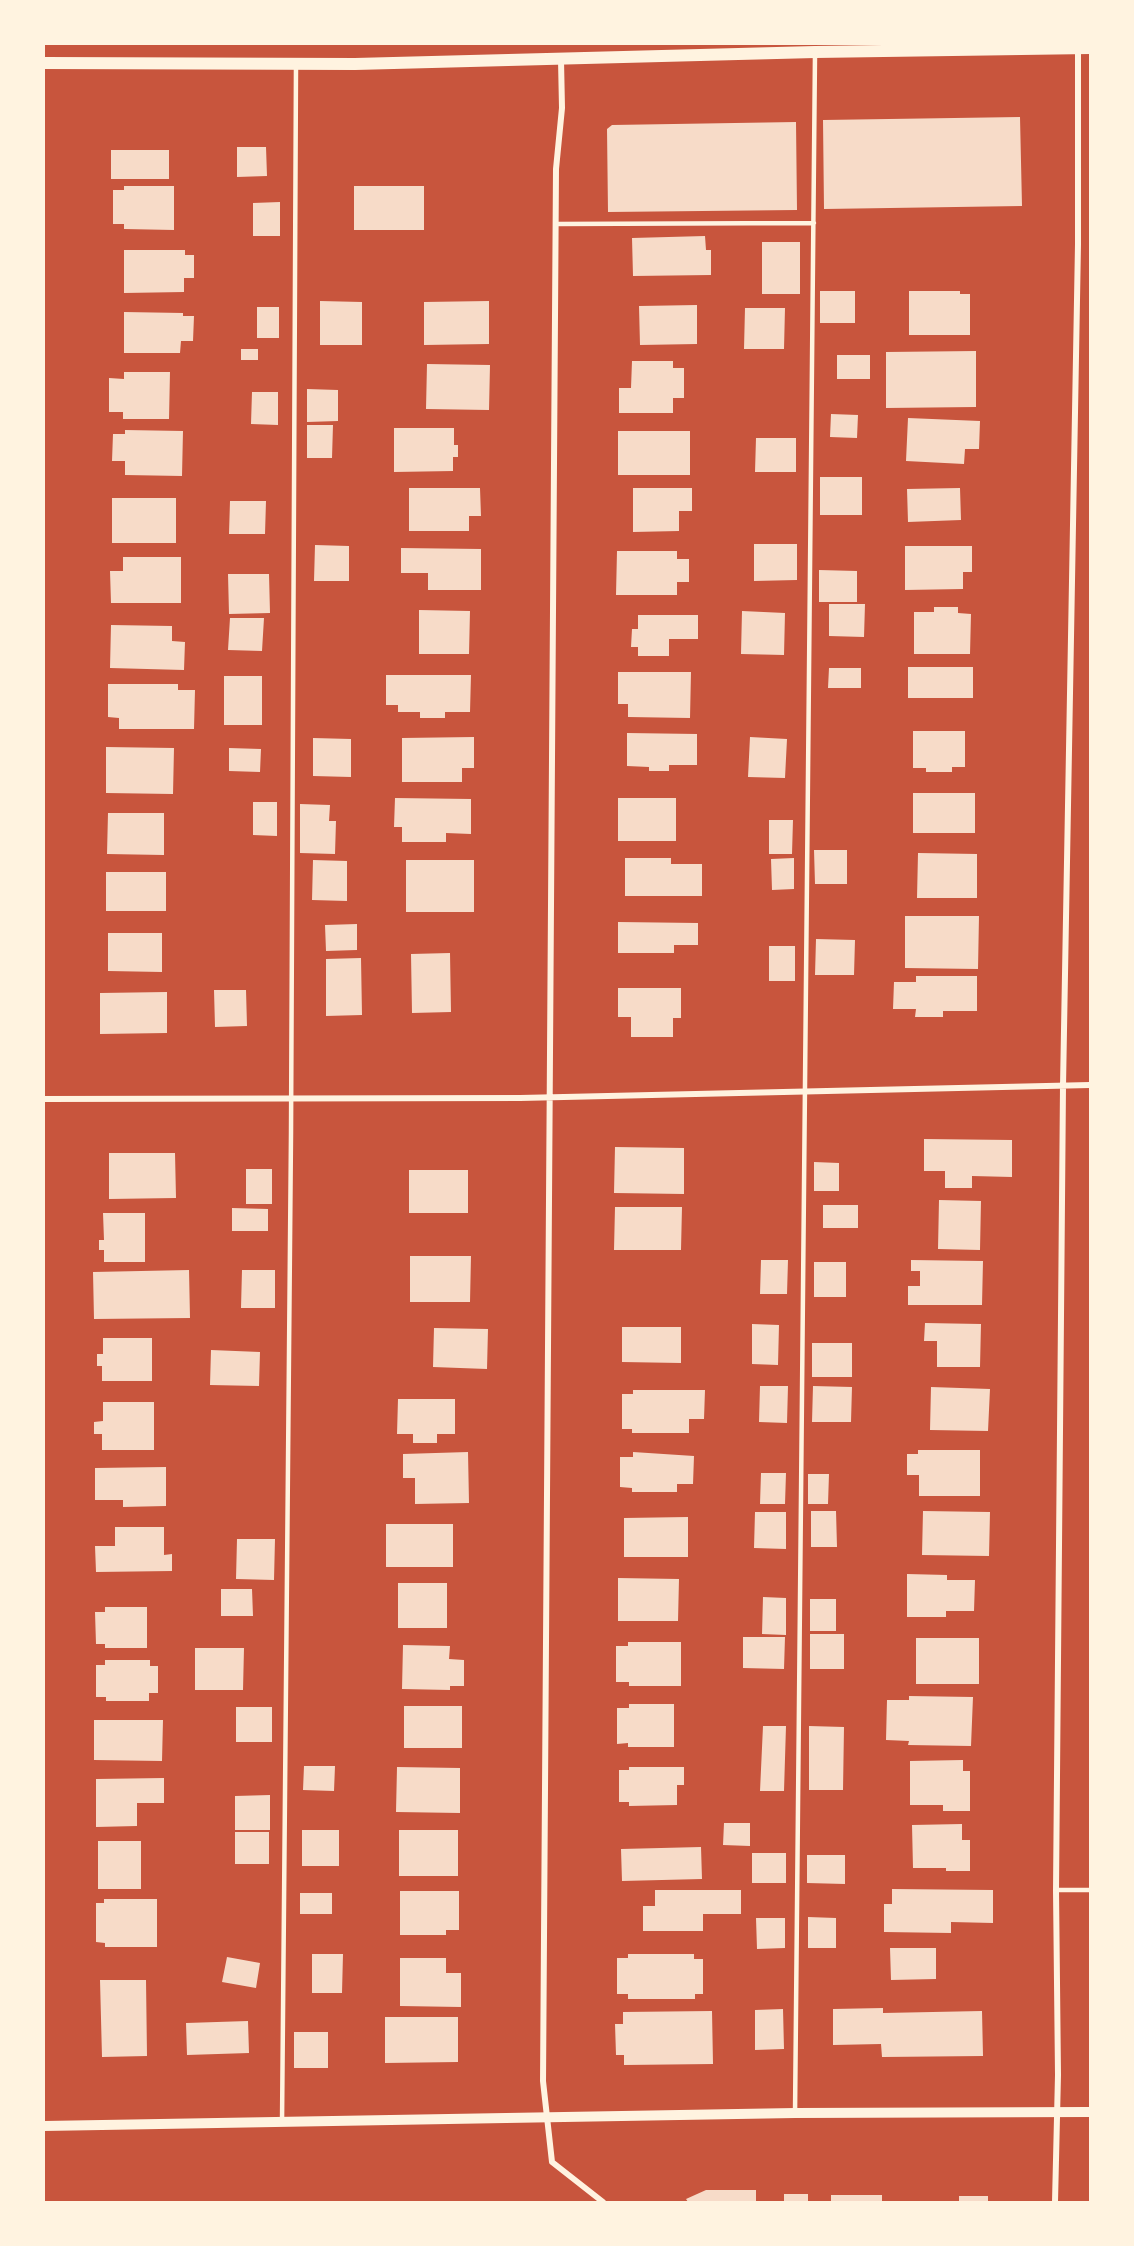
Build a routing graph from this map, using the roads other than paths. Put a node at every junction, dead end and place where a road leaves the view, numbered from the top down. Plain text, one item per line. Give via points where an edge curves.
1 (1082, 46) edge
2 (815, 52) junction
3 (561, 60) junction
4 (44, 63) edge
5 (296, 63) junction
6 (813, 223) junction
7 (556, 225) junction
8 (1090, 1085) edge
9 (1063, 1086) junction
10 (803, 1093) junction
11 (551, 1096) junction
12 (44, 1099) edge
13 (290, 1100) junction
14 (1056, 1890) junction
15 (1090, 1890) edge
16 (1057, 2112) junction
17 (1090, 2112) edge
18 (795, 2113) junction
19 (547, 2117) junction
20 (282, 2122) junction
21 (44, 2126) edge
22 (603, 2202) edge
23 (1054, 2202) edge

1 - 2 main road
1 - 9 street
2 - 3 main road
2 - 6 lane
3 - 5 main road
3 - 7 street
4 - 5 main road
5 - 13 lane
6 - 7 lane
6 - 10 lane
7 - 11 street
8 - 9 street
9 - 10 street
9 - 14 street
10 - 11 street
10 - 18 lane
11 - 13 street
11 - 19 street via 543,2064
12 - 13 street
13 - 20 lane
14 - 15 lane
14 - 16 street
16 - 17 street
16 - 18 street
16 - 23 street
18 - 19 street
19 - 20 street
19 - 22 street via 552,2162
20 - 21 street

